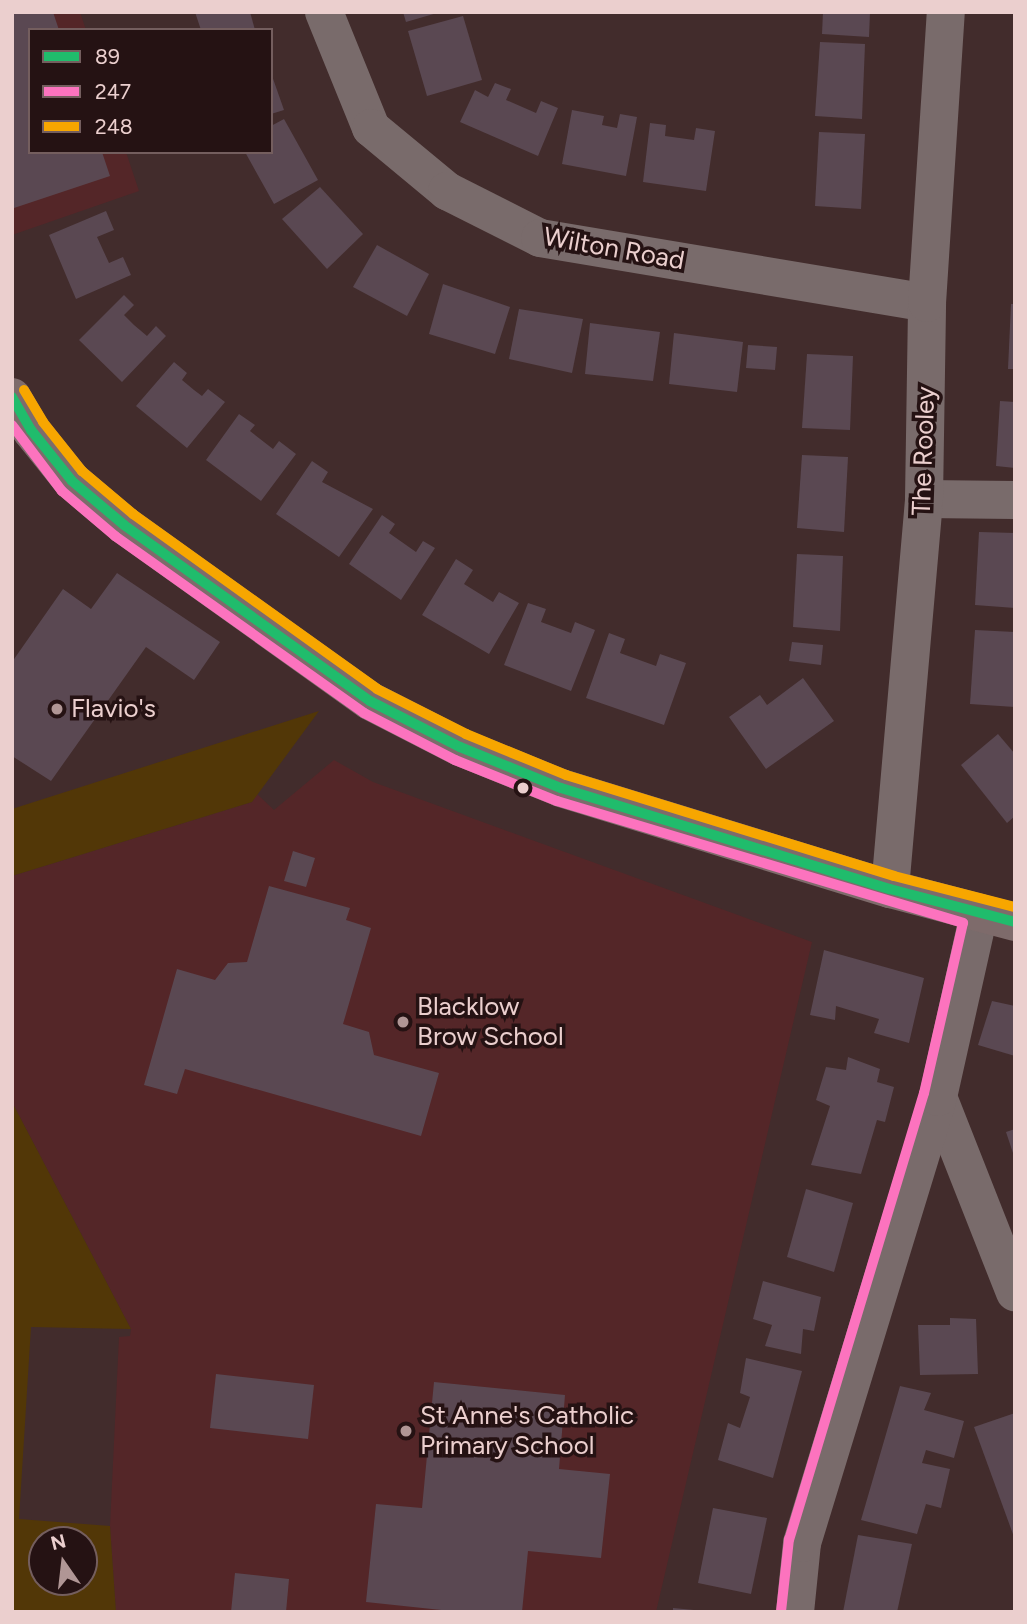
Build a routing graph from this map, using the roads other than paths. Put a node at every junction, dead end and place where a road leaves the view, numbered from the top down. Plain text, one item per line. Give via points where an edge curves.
1 (324, 12) edge
2 (946, 12) edge
3 (927, 303) junction
4 (12, 397) edge
5 (924, 499) junction
6 (1015, 500) edge
7 (890, 889) junction
8 (979, 913) junction
9 (1015, 922) edge
10 (938, 1097) junction
11 (1015, 1292) edge
12 (795, 1612) edge

1 - 3 street, Wilton Road via 371,128 447,191 540,238
2 - 3 street, The Rooley
3 - 5 street, The Rooley
4 - 7 main road via 31,430 72,481 124,525 370,701 460,747 561,788
5 - 6 street
5 - 7 street, The Rooley
7 - 8 main road
8 - 9 main road
8 - 10 street
10 - 11 street
10 - 12 street via 802,1544

